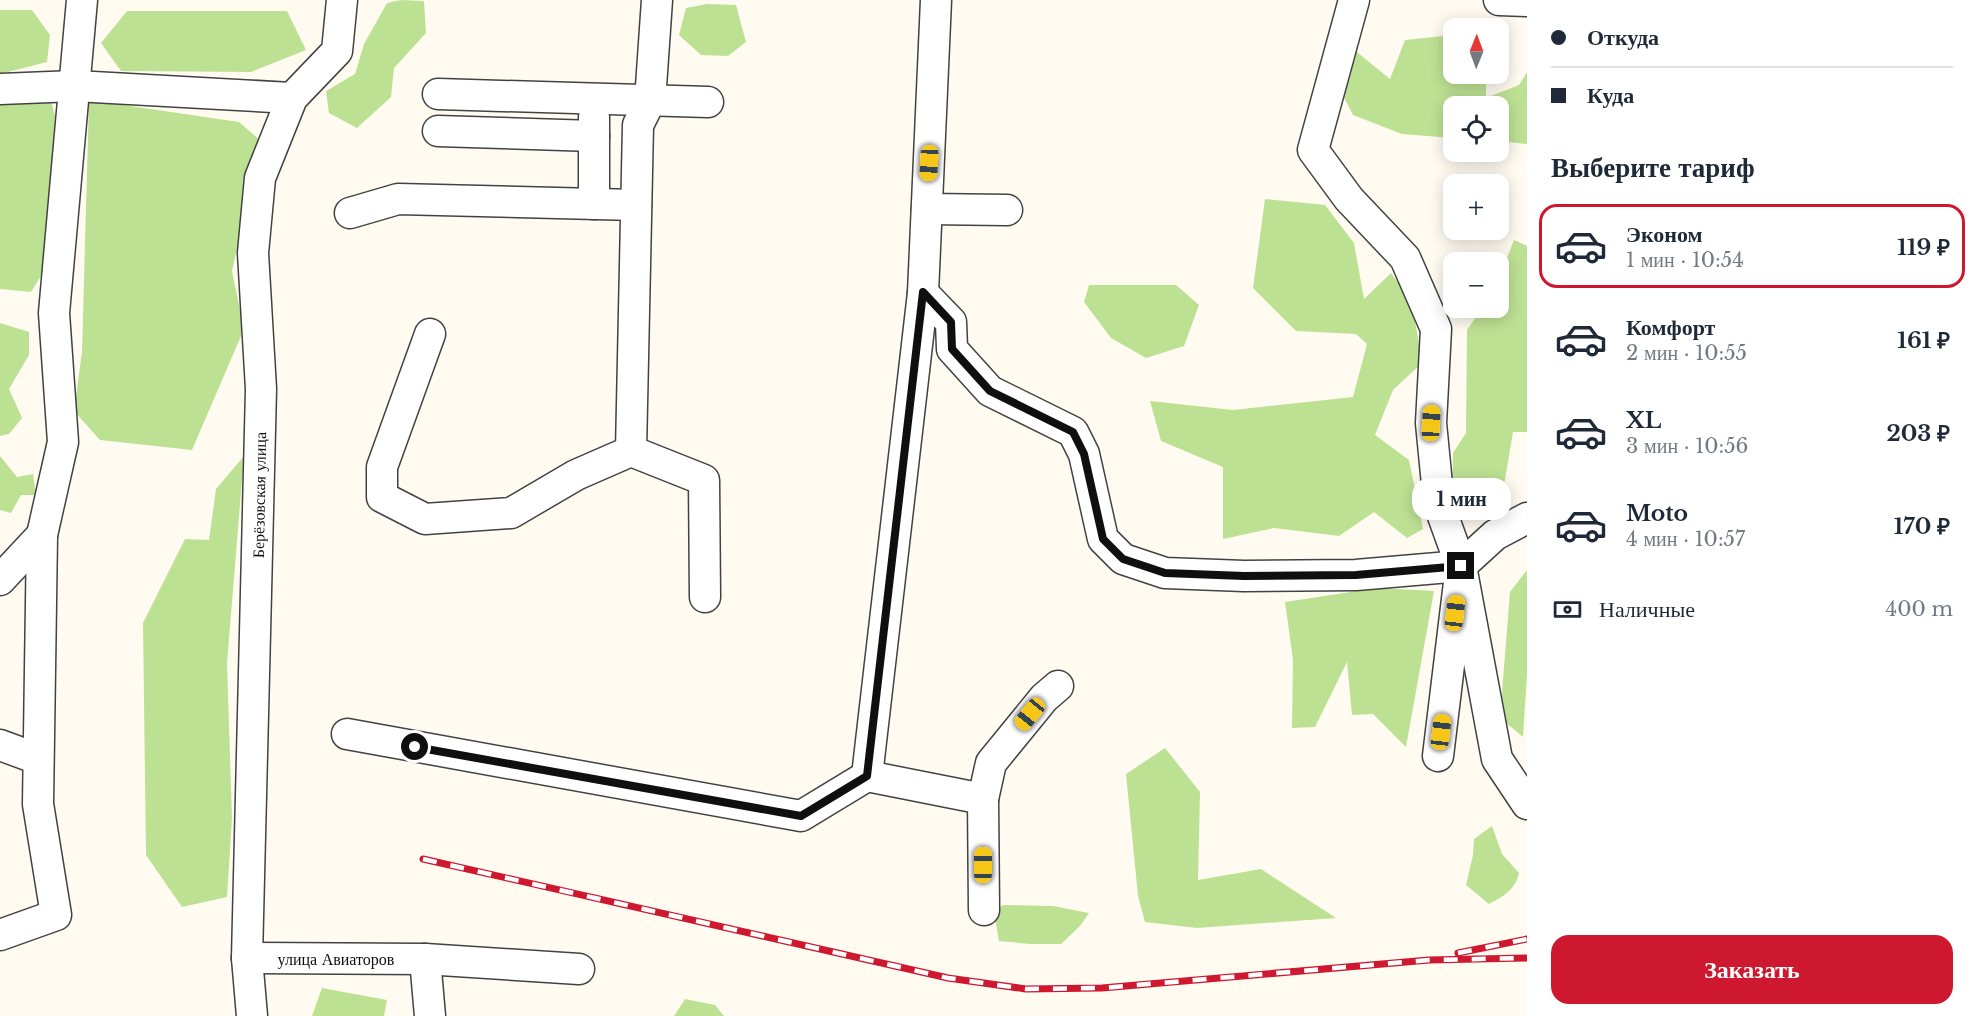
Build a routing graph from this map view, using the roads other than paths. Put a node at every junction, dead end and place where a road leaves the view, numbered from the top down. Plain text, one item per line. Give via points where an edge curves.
1 (82, 0) edge
2 (342, 0) edge
3 (657, 0) edge
4 (936, 0) edge
5 (1354, 0) edge
6 (1499, 0) edge
7 (1527, 1) edge
8 (75, 86) junction
9 (0, 89) edge
10 (438, 94) dead end
11 (292, 98) junction
12 (594, 99) junction
13 (650, 101) junction
14 (708, 102) dead end
15 (438, 131) dead end
16 (594, 136) junction
17 (594, 204) junction
18 (636, 205) junction
19 (927, 209) junction
20 (1007, 210) dead end
21 (350, 213) dead end
22 (923, 292) junction
23 (430, 334) dead end
24 (631, 451) junction
25 (1527, 518) edge
26 (42, 536) junction
27 (1461, 566) junction
28 (0, 580) edge
29 (705, 597) dead end
30 (1058, 686) dead end
31 (347, 734) dead end
32 (0, 745) edge
33 (1438, 756) dead end
34 (38, 759) junction
35 (867, 776) junction
36 (983, 799) junction
37 (1527, 804) edge
38 (984, 910) dead end
39 (0, 935) edge
40 (247, 958) junction
41 (424, 959) junction
42 (579, 969) dead end
43 (252, 1016) edge
44 (430, 1016) edge

1 - 8 street
2 - 11 street, Берёзовская улица via 337,51
3 - 13 street
4 - 19 street
5 - 27 street via 1313,150 1349,199 1405,258 1436,329 1431,423 1439,505
6 - 7 street
8 - 9 street
8 - 11 street
8 - 26 street via 54,313 63,442
10 - 12 street
11 - 40 street, Берёзовская улица via 260,177 253,254 261,390
12 - 13 street
12 - 16 street
13 - 14 street
13 - 18 street via 638,125
15 - 16 street
16 - 17 street
17 - 18 street
17 - 21 street via 398,199
18 - 24 street
19 - 20 street
19 - 22 street
22 - 27 street via 951,322 952,349 990,391 1073,432 1084,454 1103,539 1123,559 1165,573 1244,576 1356,575
22 - 35 street
23 - 24 street via 382,467 382,497 425,519 511,513 576,475
24 - 29 street via 704,480
25 - 27 street via 1495,535
26 - 28 street
26 - 34 street
27 - 33 street
27 - 37 street via 1497,759
30 - 36 street via 991,763
31 - 35 street via 801,816
32 - 34 street
34 - 39 street via 38,804 56,915
35 - 36 street
36 - 38 street
40 - 41 street, улица Авиаторов
40 - 43 street, Берёзовская улица
41 - 42 street, улица Авиаторов
41 - 44 street

